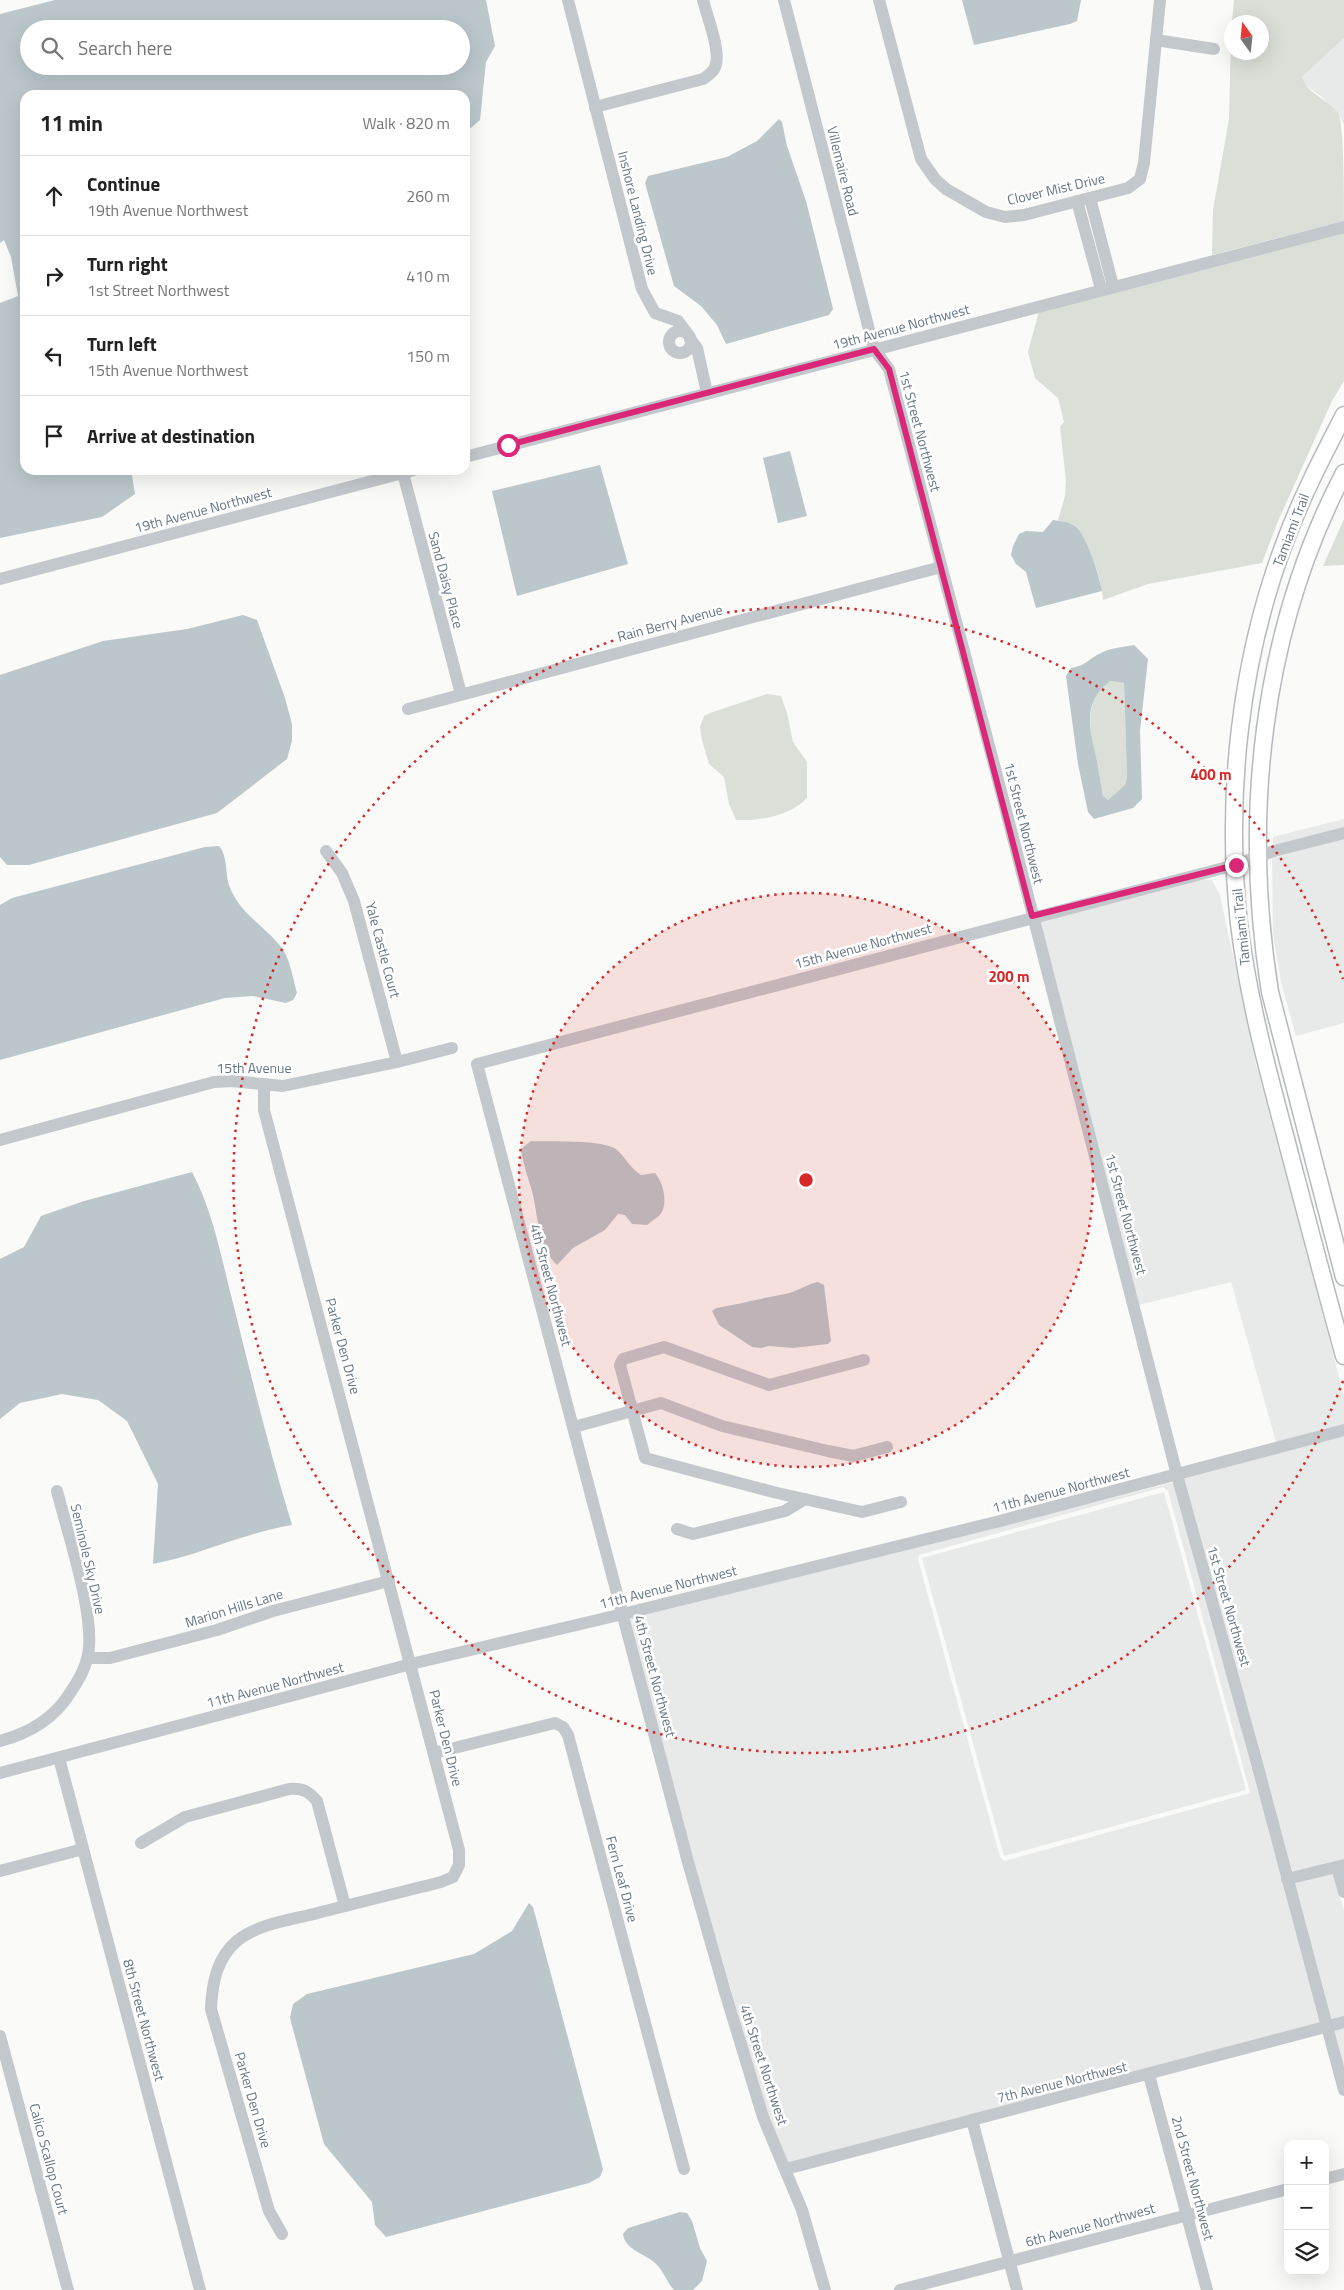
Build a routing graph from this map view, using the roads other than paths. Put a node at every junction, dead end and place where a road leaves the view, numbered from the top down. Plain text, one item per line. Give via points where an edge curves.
1 (568, 0) edge
2 (703, 0) edge
3 (784, 0) edge
4 (879, 0) edge
5 (1160, 0) edge
6 (1156, 40) junction
7 (1214, 49) dead end
8 (595, 107) junction
9 (1090, 198) junction
10 (1077, 201) junction
11 (1344, 227) edge
12 (1103, 246) junction
13 (1090, 250) junction
14 (1107, 287) junction
15 (666, 318) junction
16 (670, 336) junction
17 (688, 336) junction
18 (874, 349) junction
19 (683, 352) junction
20 (699, 361) junction
21 (707, 393) junction
22 (1344, 416) edge
23 (470, 456) edge
24 (1344, 473) edge
25 (397, 475) edge
26 (409, 475) edge
27 (941, 567) junction
28 (0, 579) edge
29 (461, 694) junction
30 (408, 709) dead end
31 (1344, 833) edge
32 (326, 851) dead end
33 (1257, 857) junction
34 (1236, 865) junction
35 (1032, 916) junction
36 (452, 1048) dead end
37 (397, 1062) junction
38 (477, 1064) joint
39 (1292, 1081) junction
40 (264, 1085) junction
41 (1272, 1086) junction
42 (0, 1140) edge
43 (1324, 1202) junction
44 (1304, 1208) junction
45 (1344, 1277) edge
46 (1344, 1356) edge
47 (864, 1360) dead end
48 (632, 1411) junction
49 (574, 1427) junction
50 (1344, 1430) edge
51 (887, 1448) dead end
52 (1177, 1475) junction
53 (57, 1491) dead end
54 (805, 1499) junction
55 (901, 1502) dead end
56 (677, 1530) dead end
57 (389, 1582) junction
58 (624, 1614) junction
59 (88, 1658) junction
60 (411, 1664) junction
61 (0, 1741) edge
62 (434, 1753) junction
63 (59, 1758) junction
64 (0, 1773) edge
65 (141, 1843) dead end
66 (84, 1849) junction
67 (1340, 1866) edge
68 (0, 1871) edge
69 (1287, 1879) junction
70 (1344, 1892) edge
71 (345, 1906) junction
72 (1344, 2022) edge
73 (1328, 2026) junction
74 (0, 2036) edge
75 (1149, 2075) junction
76 (1344, 2090) edge
77 (972, 2120) junction
78 (684, 2169) dead end
79 (786, 2169) junction
80 (1344, 2174) edge
81 (1329, 2178) edge
82 (1284, 2190) edge
83 (1187, 2215) junction
84 (282, 2234) dead end
85 (1009, 2261) junction
86 (68, 2290) edge
87 (200, 2290) edge
88 (825, 2290) edge
89 (900, 2290) edge
90 (1017, 2290) edge
91 (1207, 2290) edge

1 - 8 street, Inshore Landing Drive
2 - 8 street via 717,55 712,73 703,79
3 - 18 street, Villemaire Road
4 - 10 street, Clover Mist Drive via 921,159 934,179 986,212 1005,217
5 - 6 street, Clover Mist Drive
6 - 7 street
6 - 9 street, Clover Mist Drive via 1140,179 1128,188
8 - 15 street, Inshore Landing Drive via 642,289 655,313
9 - 10 street, Clover Mist Drive
9 - 12 street
10 - 13 street
11 - 14 street, 19th Avenue Northwest
12 - 13 street
12 - 14 street
13 - 14 street
14 - 18 street, 19th Avenue Northwest
15 - 16 street
15 - 17 street, Inshore Landing Drive via 678,322
16 - 17 street via 676,331
16 - 19 street via 672,349
17 - 19 street via 690,345
17 - 20 street, Inshore Landing Drive via 697,348
18 - 21 street, 19th Avenue Northwest
18 - 27 street, 1st Street Northwest via 889,369
19 - 20 street
20 - 21 street, Inshore Landing Drive
21 - 23 street, 19th Avenue Northwest
22 - 34 main road, Tamiami Trail via 1292,522 1260,624 1239,735
24 - 33 main road, Tamiami Trail via 1306,562 1277,664 1259,779
25 - 28 street, 19th Avenue Northwest
26 - 29 street, Sand Daisy Place
27 - 29 street, Rain Berry Avenue
27 - 35 street, 1st Street Northwest
29 - 30 street, Rain Berry Avenue
31 - 33 street, 15th Avenue Northwest
32 - 37 street, Yale Castle Court via 342,872 354,901
33 - 34 street, 15th Avenue Northwest
33 - 39 main road, Tamiami Trail via 1263,948 1270,992
34 - 35 street, 15th Avenue Northwest
34 - 41 main road, Tamiami Trail via 1245,966
35 - 38 street, 15th Avenue Northwest
35 - 52 street, 1st Street Northwest
36 - 37 street, 15th Avenue
37 - 40 street, 15th Avenue via 283,1086
38 - 49 street, 4th Street Northwest
39 - 41 main road
39 - 43 main road, Tamiami Trail
40 - 42 street, 15th Avenue via 232,1080 214,1082
40 - 57 street, Parker Den Drive via 264,1110
41 - 44 main road, Tamiami Trail
43 - 44 main road
43 - 45 main road, Tamiami Trail
44 - 46 main road, Tamiami Trail
47 - 48 street via 769,1385 664,1347 623,1358 620,1364
48 - 49 street
48 - 51 street via 661,1404 736,1430 853,1456
48 - 54 street via 645,1458
49 - 58 street, 4th Street Northwest
50 - 52 street, 11th Avenue Northwest
52 - 58 street, 11th Avenue Northwest
52 - 69 street, 1st Street Northwest
53 - 59 street, Seminole Sky Drive via 87,1611
54 - 55 street via 862,1512
54 - 56 street via 784,1510 693,1534
57 - 59 street, Marion Hills Lane via 273,1611 217,1630 119,1656
57 - 60 street, Parker Den Drive
58 - 60 street, 11th Avenue Northwest
58 - 79 street, 4th Street Northwest via 725,1992 763,2117
59 - 61 street, Seminole Sky Drive via 60,1709 44,1722
60 - 62 street, Parker Den Drive
60 - 63 street, 11th Avenue Northwest
62 - 71 street, Parker Den Drive via 459,1850 459,1864 453,1877
62 - 78 street, Fern Leaf Drive via 555,1723 568,1735
63 - 64 street, 11th Avenue Northwest
63 - 66 street, 8th Street Northwest
65 - 71 street via 185,1817 300,1788 317,1801
66 - 68 street
66 - 87 street, 8th Street Northwest
67 - 69 street
67 - 70 street
69 - 73 street, 1st Street Northwest
71 - 84 street, Parker Den Drive via 250,1932 237,1941 225,1956 217,1968 212,1987 211,2009 269,2211
72 - 73 street, 7th Avenue Northwest
73 - 75 street, 7th Avenue Northwest
73 - 76 street, 1st Street Northwest
74 - 86 street, Calico Scallop Court
75 - 77 street, 7th Avenue Northwest
75 - 83 street, 2nd Street Northwest
77 - 79 street, 7th Avenue Northwest
77 - 85 street
79 - 88 street, 4th Street Northwest via 802,2210
80 - 81 street
82 - 83 street, 6th Avenue Northwest
83 - 85 street, 6th Avenue Northwest
83 - 91 street, 2nd Street Northwest
85 - 89 street, 6th Avenue Northwest
85 - 90 street

